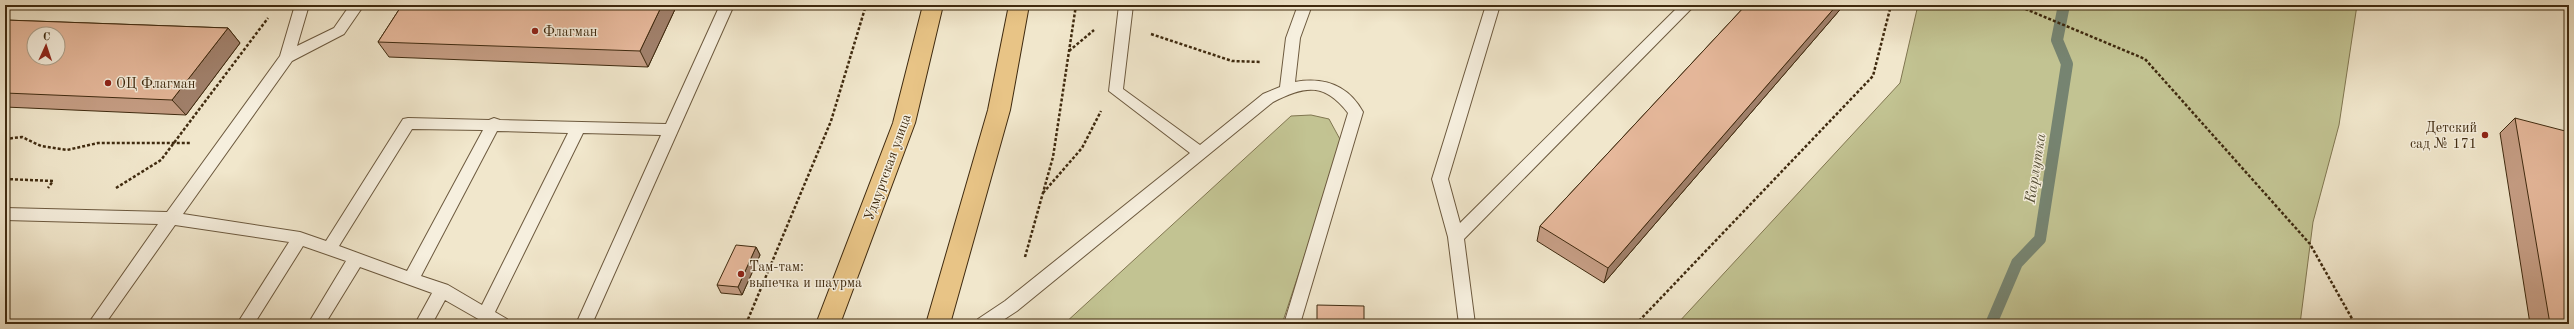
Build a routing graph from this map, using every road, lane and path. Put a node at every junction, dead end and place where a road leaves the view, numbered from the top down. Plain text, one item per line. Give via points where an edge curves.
1 (302, 5) edge
2 (356, 5) edge
3 (727, 5) edge
4 (866, 5) edge
5 (933, 5) edge
6 (1019, 5) edge
7 (1076, 5) edge
8 (1126, 5) edge
9 (1304, 5) edge
10 (1494, 5) edge
11 (1688, 5) edge
12 (1891, 5) edge
13 (2016, 5) edge
14 (273, 11) dead end
15 (1124, 25) junction
16 (287, 57) junction
17 (1290, 60) junction
18 (1287, 88) junction
19 (1116, 91) junction
20 (494, 123) junction
21 (579, 126) junction
22 (671, 130) junction
23 (5, 139) edge
24 (167, 143) dead end
25 (1200, 153) junction
26 (5, 179) edge
27 (46, 191) dead end
28 (110, 192) dead end
29 (1042, 193) junction
30 (5, 214) edge
31 (171, 218) junction
32 (1456, 237) junction
33 (300, 238) junction
34 (329, 249) junction
35 (356, 259) junction
36 (411, 279) junction
37 (442, 290) junction
38 (1011, 306) junction
39 (486, 316) junction
40 (96, 324) edge
41 (245, 324) edge
42 (316, 324) edge
43 (423, 324) edge
44 (501, 324) edge
45 (584, 324) edge
46 (746, 324) edge
47 (828, 324) edge
48 (938, 324) edge
49 (984, 324) edge
50 (1292, 324) edge
51 (1467, 324) edge
52 (1610, 324) edge
53 (2355, 324) edge

1 - 16 lane
2 - 16 lane via 339,31
3 - 22 lane
4 - 46 path via 831,121
5 - 47 main road, Удмуртская улица via 904,123
6 - 48 main road via 999,110
7 - 29 path via 1052,157
8 - 15 lane
9 - 17 lane via 1293,38
10 - 32 lane via 1440,179
11 - 32 lane
12 - 52 path via 1874,76 1637,323
13 - 53 path via 2145,59 2310,244
14 - 28 path via 161,160
15 - 17 path via 1232,61
15 - 19 lane
16 - 31 lane
17 - 18 lane
18 - 25 lane via 1268,98
18 - 50 lane via 1326,88 1341,94 1356,112
19 - 25 lane
19 - 29 path via 1100,112 1082,148
20 - 21 lane
20 - 34 lane via 408,123
20 - 36 lane
21 - 22 lane
21 - 39 lane
22 - 45 lane
23 - 24 path via 22,136 41,146 67,150 98,143
25 - 38 lane
26 - 27 path via 53,181
29 - 38 path
30 - 31 lane
31 - 33 lane
31 - 40 lane
32 - 51 lane
33 - 34 lane
33 - 41 lane
34 - 35 lane
35 - 36 lane
35 - 42 lane
36 - 37 lane
37 - 39 lane
37 - 43 lane
38 - 49 lane
39 - 44 lane

